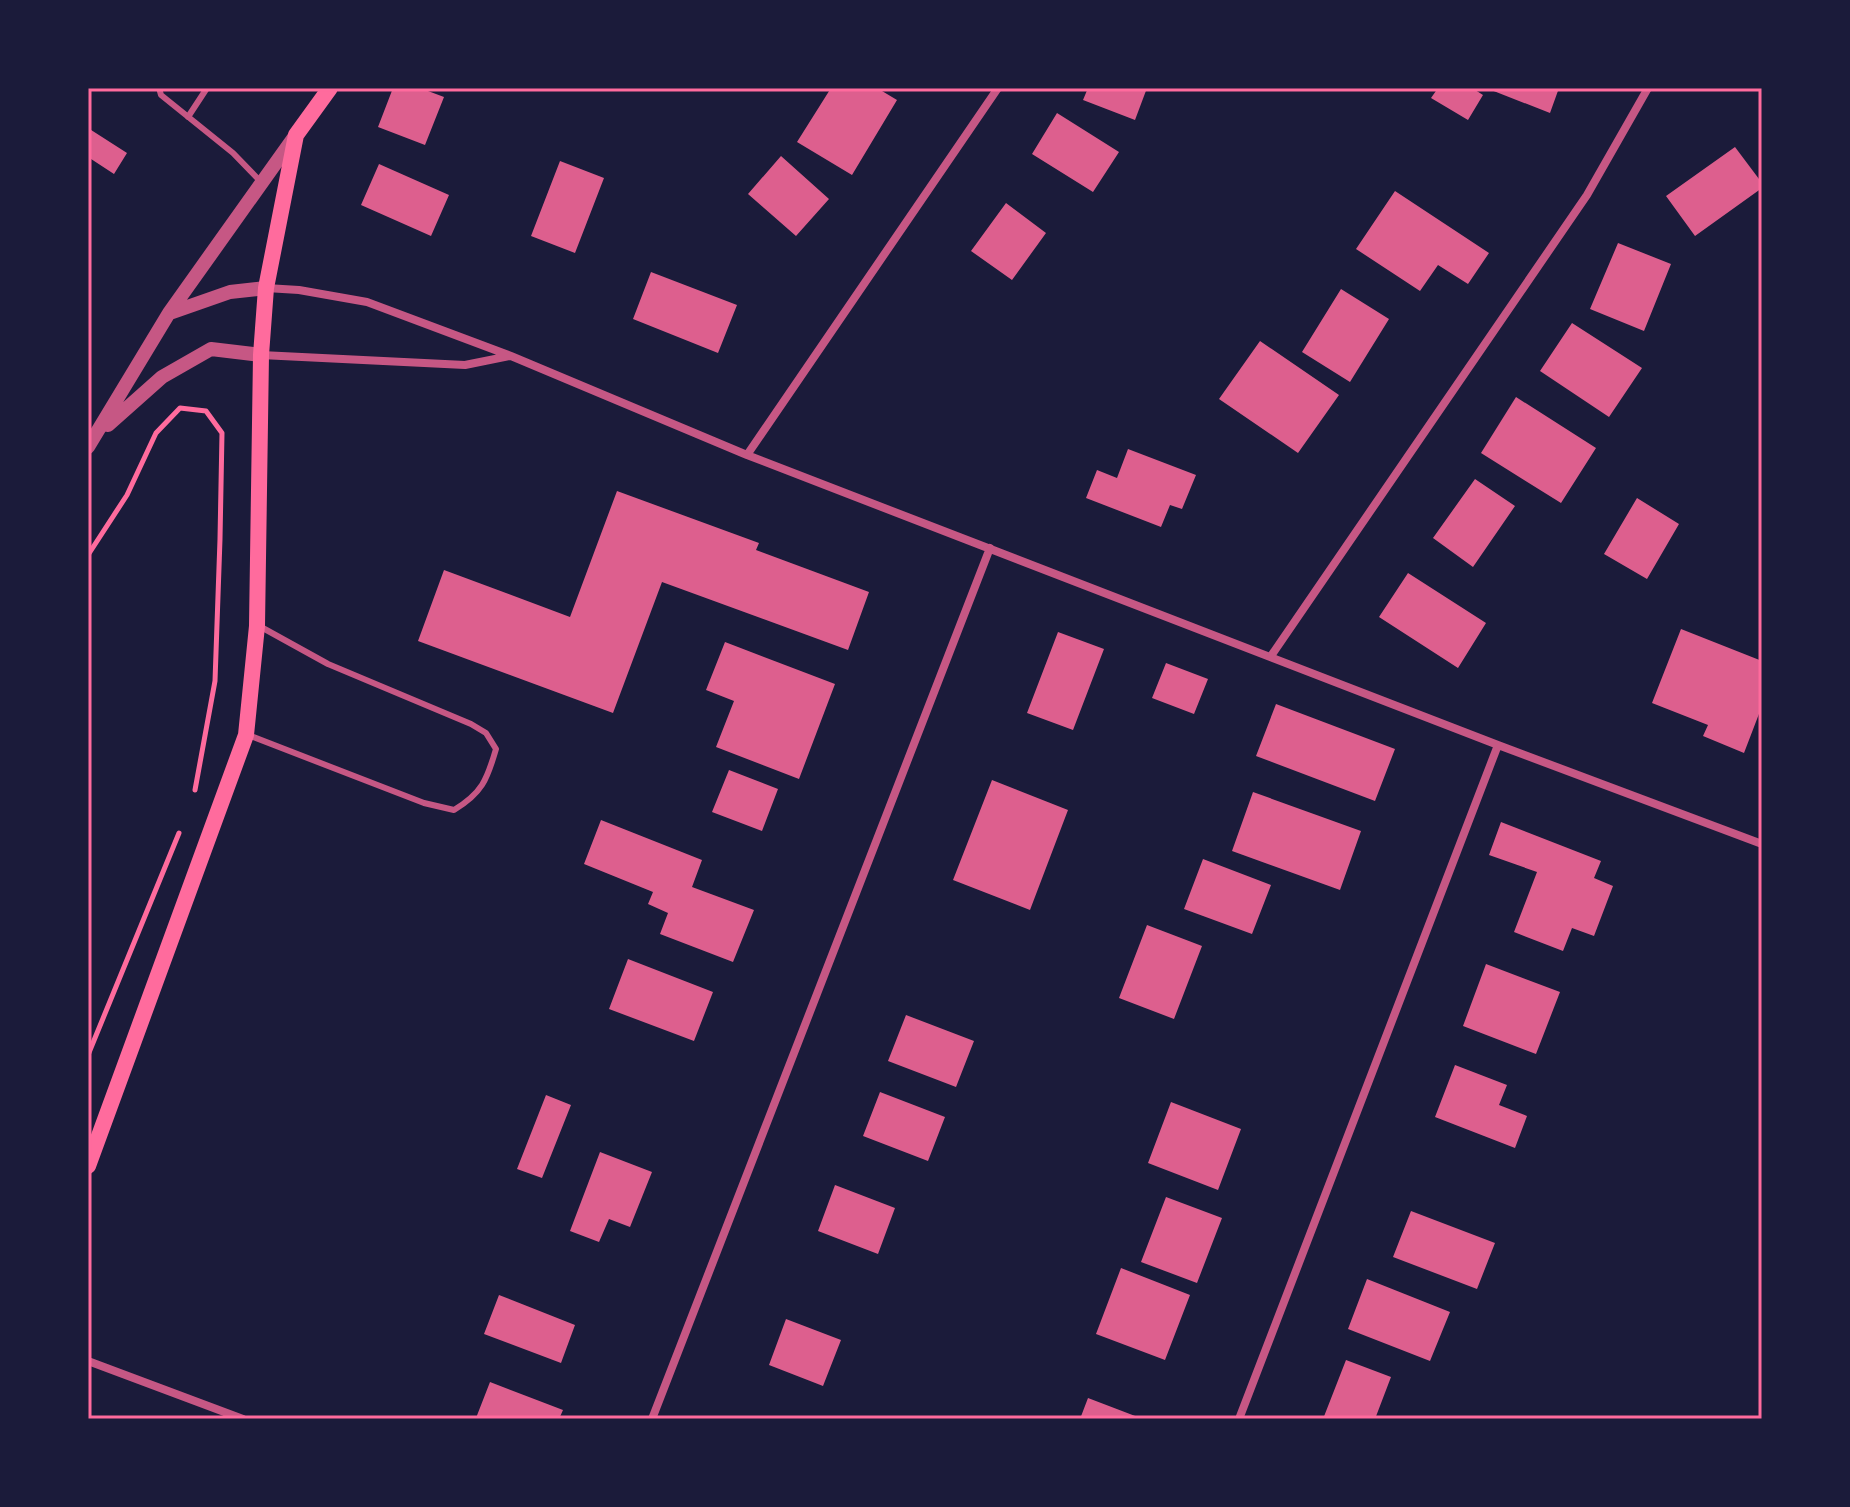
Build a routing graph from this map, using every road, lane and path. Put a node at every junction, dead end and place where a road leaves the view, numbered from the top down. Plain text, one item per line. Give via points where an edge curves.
1 (159, 88) edge
2 (207, 88) edge
3 (330, 88) edge
4 (998, 88) edge
5 (1648, 88) edge
6 (188, 117) junction
7 (296, 135) junction
8 (262, 183) junction
9 (266, 288) junction
10 (169, 313) junction
11 (261, 355) junction
12 (511, 356) junction
13 (92, 442) edge
14 (747, 455) junction
15 (990, 548) junction
16 (88, 555) edge
17 (257, 626) junction
18 (1271, 656) junction
19 (246, 735) junction
20 (1498, 745) junction
21 (194, 794) dead end
22 (183, 823) dead end
23 (1762, 844) edge
24 (88, 1055) edge
25 (88, 1166) edge
26 (88, 1361) edge
27 (243, 1419) edge
28 (652, 1419) edge
29 (1239, 1419) edge

1 - 6 lane
2 - 6 lane
3 - 7 main road
4 - 14 street
5 - 18 street via 1587,195
6 - 8 lane
7 - 8 street
7 - 9 main road
8 - 10 street
9 - 10 street via 230,292
9 - 11 main road
9 - 12 street via 367,302
10 - 13 street
11 - 12 street via 465,365
11 - 13 street via 211,349 162,377
11 - 17 main road
12 - 14 street
14 - 15 street
15 - 18 street
15 - 28 street
16 - 21 path via 127,495 156,433 180,408 206,411 222,433 220,555 215,681
17 - 19 main road
17 - 19 lane via 328,664 471,724 486,733 496,749 475,797 454,810
18 - 20 street
19 - 25 main road
20 - 23 street
20 - 29 street
22 - 24 path
26 - 27 street

